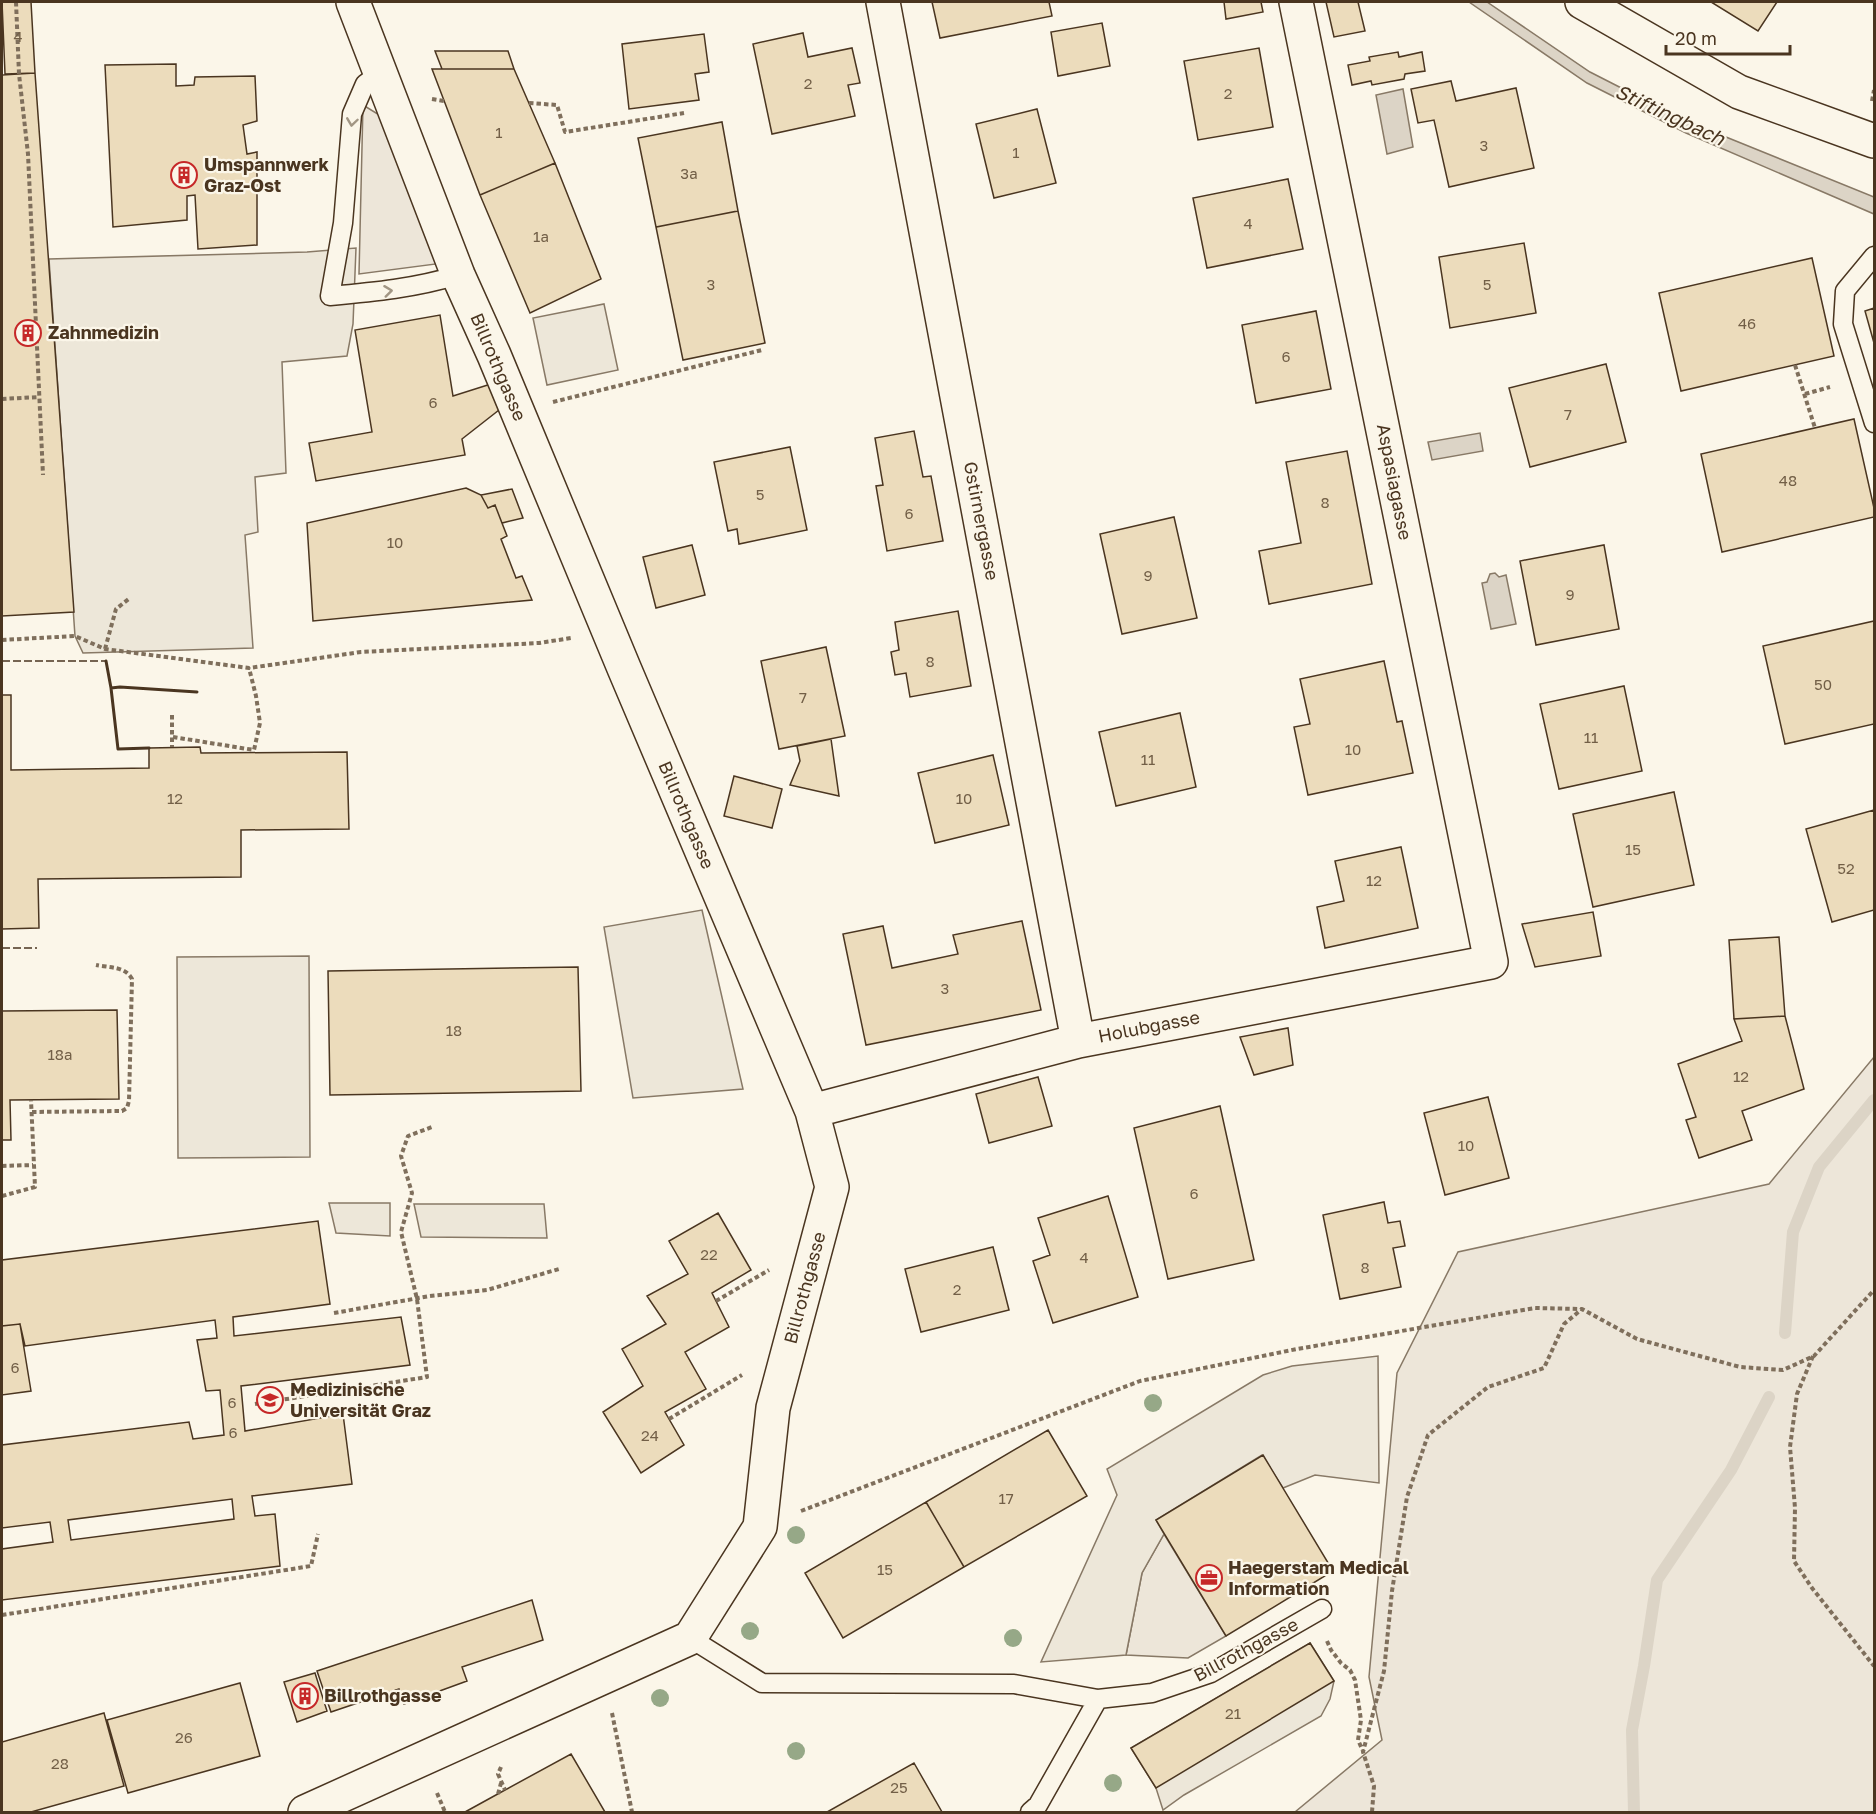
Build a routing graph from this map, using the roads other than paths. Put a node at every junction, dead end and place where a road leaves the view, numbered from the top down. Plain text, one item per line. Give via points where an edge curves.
1 (353, 2) edge
2 (883, 2) edge
3 (1296, 2) edge
4 (1582, 2) edge
5 (380, 73) junction
6 (1875, 141) edge
7 (1875, 256) edge
8 (458, 275) junction
9 (1875, 423) edge
10 (1491, 962) joint
11 (1078, 1041) junction
12 (812, 1111) junction
13 (1320, 1610) road end
14 (690, 1638) junction
15 (1098, 1699) junction
16 (305, 1812) edge
17 (1030, 1812) edge

1 - 5 street, Billrothgasse
2 - 11 street, Gstirnergasse
3 - 10 street, Aspasiagasse
4 - 6 street via 1739,92
5 - 8 street, Billrothgasse
5 -> 8 lane via 365,84 352,114 343,223 330,296 392,291
7 - 9 lane via 1845,291 1843,324
8 - 12 street, Billrothgasse
10 - 11 street, Holubgasse
11 - 12 street, Holubgasse
12 - 14 street, Billrothgasse via 832,1187 773,1408 760,1527
13 - 15 lane, Billrothgasse via 1211,1673 1152,1693
14 - 15 lane, Billrothgasse via 762,1683 1014,1684
14 - 16 street
15 - 17 lane via 1038,1805

